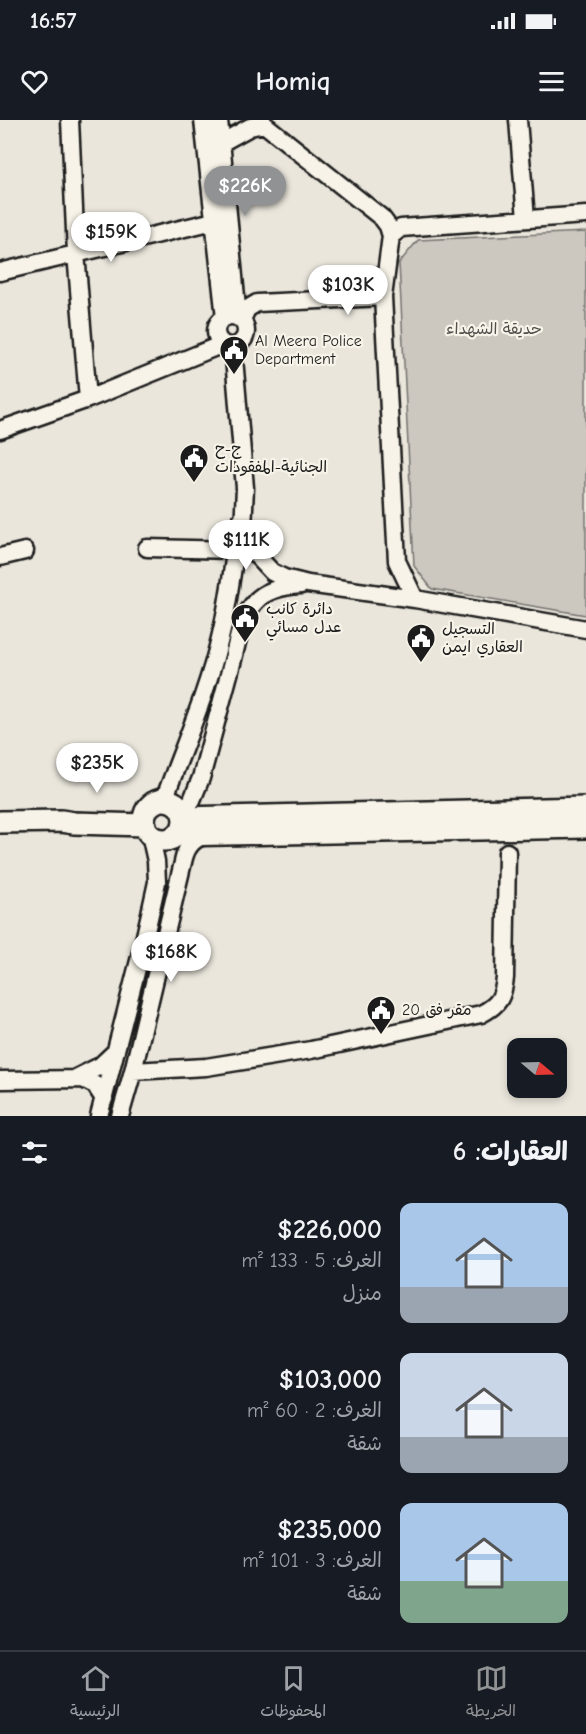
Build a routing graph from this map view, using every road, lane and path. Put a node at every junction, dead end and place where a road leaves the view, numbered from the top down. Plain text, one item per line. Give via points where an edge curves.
1 (70, 120) edge
2 (203, 120) edge
3 (219, 120) edge
4 (518, 120) edge
5 (263, 122) edge
6 (221, 143) junction
7 (586, 214) edge
8 (526, 219) junction
9 (214, 221) junction
10 (391, 236) junction
11 (75, 253) junction
12 (0, 272) edge
13 (383, 297) junction
14 (235, 318) junction
15 (228, 345) junction
16 (88, 399) junction
17 (0, 430) edge
18 (243, 510) junction
19 (147, 548) dead end
20 (235, 550) junction
21 (25, 551) dead end
22 (0, 557) edge
23 (308, 584) junction
24 (415, 599) junction
25 (586, 629) edge
26 (586, 808) edge
27 (152, 817) junction
28 (0, 822) edge
29 (182, 822) junction
30 (586, 827) edge
31 (210, 834) junction
32 (507, 852) dead end
33 (143, 945) junction
34 (161, 948) junction
35 (116, 1051) junction
36 (133, 1071) junction
37 (76, 1078) junction
38 (0, 1080) edge
39 (104, 1099) junction
40 (99, 1116) edge
41 (120, 1116) edge

1 - 11 street
2 - 9 street
3 - 6 street
4 - 8 street
5 - 6 street
5 - 10 street via 381,218
6 - 14 street
7 - 8 street
8 - 10 street via 401,228
9 - 11 street
9 - 14 street
10 - 13 street
11 - 12 street
11 - 16 street
13 - 14 street via 257,303
13 - 24 street via 397,561
14 - 15 street via 218,325 216,330 219,340
14 - 15 street via 246,327 246,336 241,343
15 - 16 street
15 - 18 street
16 - 17 street
18 - 20 street
18 - 23 street via 245,535 261,562 284,578
19 - 20 street
20 - 27 street via 222,632 204,694
21 - 22 street
23 - 24 street
23 - 29 street via 266,593 248,610 201,778
24 - 25 street
26 - 29 main road
27 - 28 main road via 74,815 61,821
27 - 29 main road via 178,805
27 - 29 main road via 154,837 164,840 174,838
27 - 33 street via 157,875
29 - 31 main road
30 - 31 main road
31 - 34 street via 197,838 186,851
32 - 36 street via 506,978 504,992 494,1008 482,1014 311,1050 206,1067
33 - 34 street
33 - 35 street
34 - 36 street
35 - 37 street via 100,1066
35 - 39 street
36 - 41 street
37 - 38 street
37 - 39 street via 95,1085
39 - 40 street

